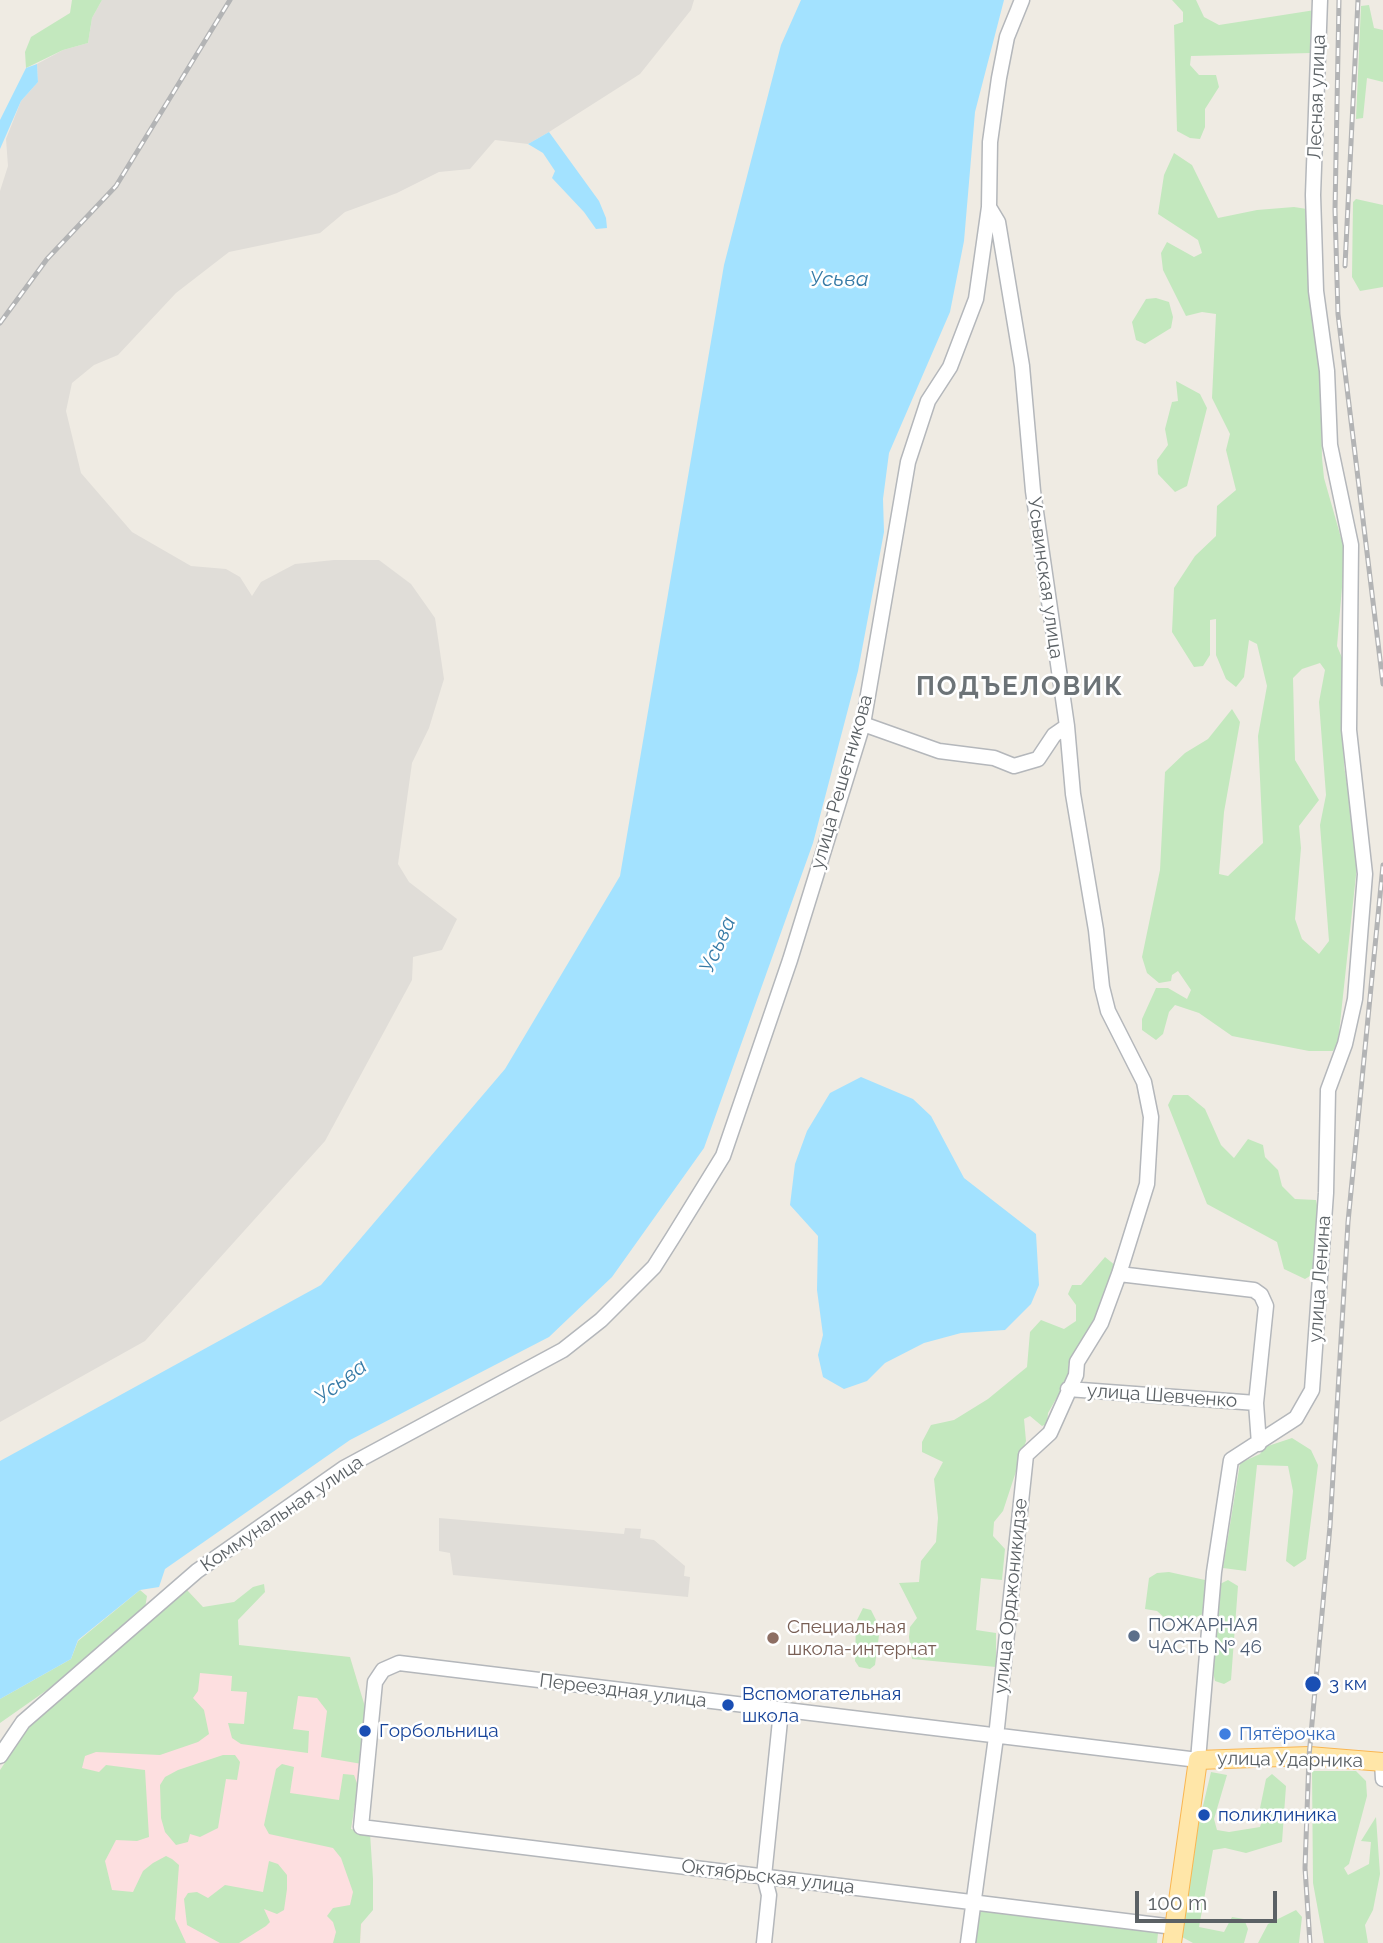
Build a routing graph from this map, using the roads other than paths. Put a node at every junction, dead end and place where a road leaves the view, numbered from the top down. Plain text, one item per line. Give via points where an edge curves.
1 (1022, 0) edge
2 (1320, 0) edge
3 (989, 206) junction
4 (863, 724) junction
5 (1067, 726) junction
6 (1328, 1090) joint
7 (1119, 1274) junction
8 (601, 1320) joint
9 (1068, 1389) junction
10 (1256, 1403) junction
11 (1259, 1444) junction
12 (781, 1711) junction
13 (996, 1737) junction
14 (0, 1756) edge
15 (1198, 1760) junction
16 (1383, 1762) edge
17 (1383, 1779) edge
18 (361, 1827) joint
19 (764, 1876) junction
20 (973, 1902) junction
21 (1173, 1935) edge
22 (764, 1943) edge
23 (968, 1943) edge

1 - 3 street, Усьвинская улица via 1007,37 999,78 990,142
2 - 6 street, Лесная улица via 1313,195 1316,291 1327,371 1330,445 1351,545 1349,730 1365,874 1355,999
3 - 4 street, улица Решетникова via 976,299 950,367 928,401 908,462
3 - 5 street, Усьвинская улица via 998,222 1020,353 1033,491
4 - 5 street via 928,748 994,758 1014,766 1038,759 1054,735
4 - 8 street, улица Решетникова via 723,1156 654,1267
5 - 7 street, Усьвинская улица via 1102,987 1108,1011 1144,1082 1151,1117 1147,1184
6 - 11 street, улица Ленина via 1312,1390 1296,1418
7 - 9 street, улица Орджоникидзе
7 - 10 street via 1254,1290 1261,1295 1266,1306
8 - 14 street, Коммунальная улица via 563,1350 344,1468 197,1571 23,1722
9 - 10 street, улица Шевченко
9 - 13 street, улица Орджоникидзе via 1050,1433 1026,1455
10 - 11 street
11 - 15 street, улица Ленина via 1231,1460 1214,1572
12 - 13 street, Переездная улица
12 - 18 street, Переездная улица via 392,1664 375,1682
12 - 19 street
13 - 15 street, Переездная улица
13 - 20 street, улица Орджоникидзе
15 - 16 main road, улица Ударника via 1309,1756
15 - 21 main road, улица Ленина
16 - 17 street
18 - 19 street, Октябрьская улица
19 - 20 street, Октябрьская улица
19 - 22 street via 769,1895
20 - 21 street, Октябрьская улица
20 - 23 street, улица Орджоникидзе

